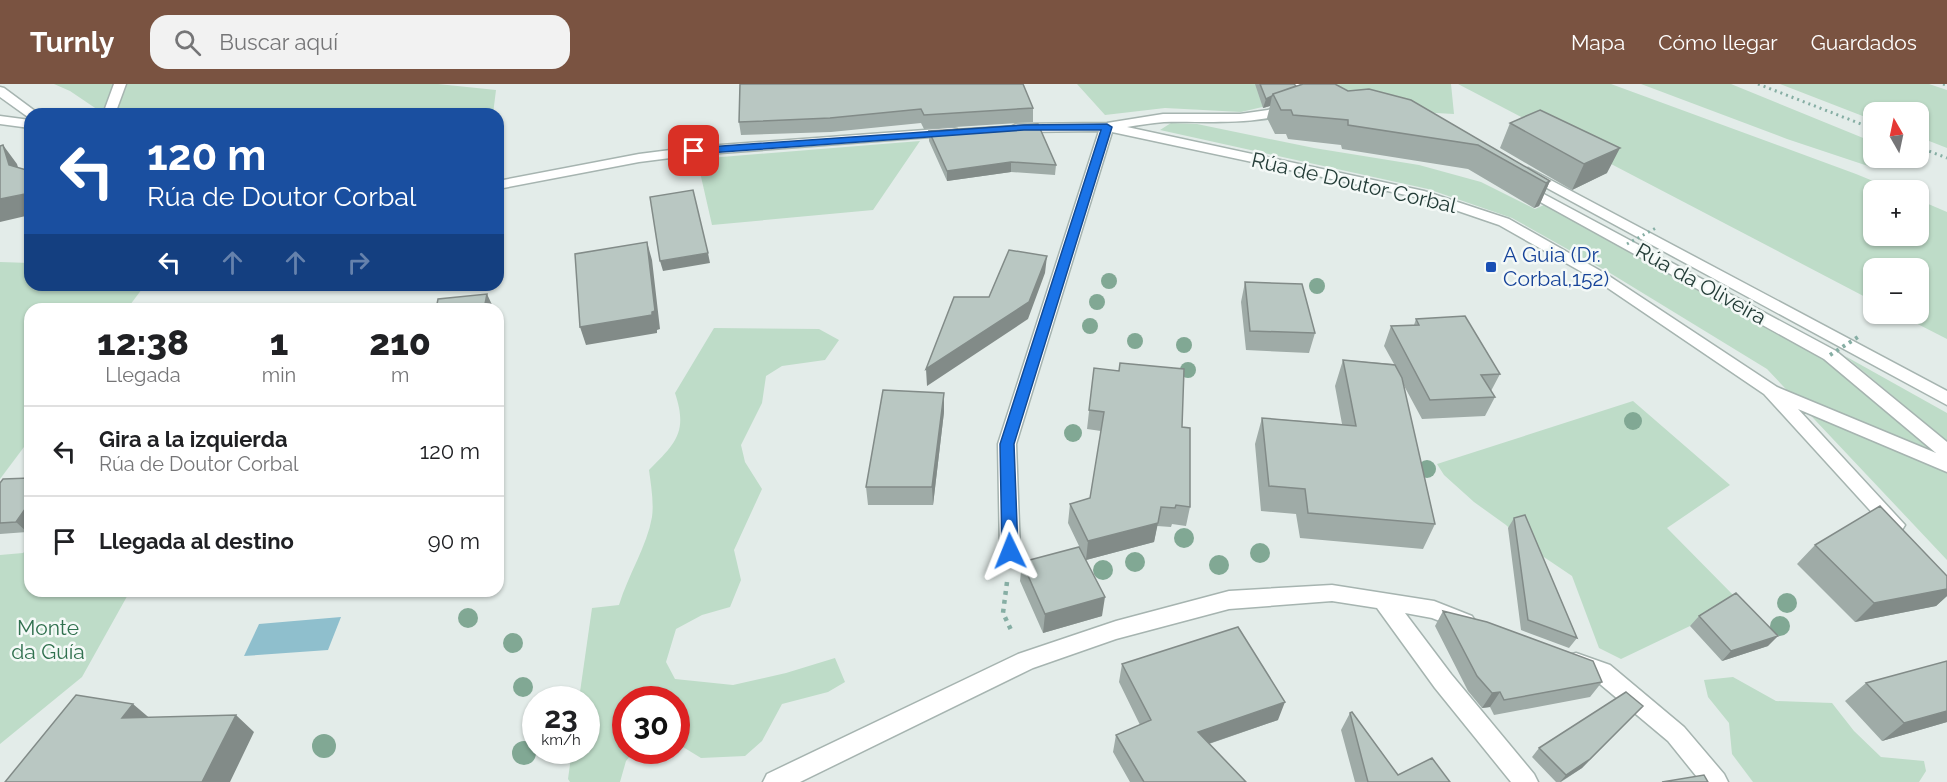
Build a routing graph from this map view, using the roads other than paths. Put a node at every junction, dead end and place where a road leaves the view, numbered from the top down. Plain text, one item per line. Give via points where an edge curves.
1 (120, 84) edge
2 (1292, 84) edge
3 (0, 91) edge
4 (24, 108) edge
5 (112, 108) edge
6 (0, 120) edge
7 (24, 123) edge
8 (1107, 127) junction
9 (1003, 129) edge
10 (970, 131) edge
11 (1511, 162) edge
12 (1513, 182) edge
13 (504, 184) edge
14 (1770, 390) junction
15 (1947, 399) edge
16 (1947, 452) edge
17 (1947, 465) edge
18 (1907, 538) edge
19 (1010, 551) road end
20 (1383, 600) junction
21 (1490, 631) edge
22 (1557, 656) edge
23 (775, 782) edge
24 (1526, 782) edge
25 (1716, 782) edge

1 - 5 street
2 - 8 street, Rúa de Doutor Corbal via 1310,98 1284,111 1239,118 1168,118
3 - 4 street
6 - 7 street
8 - 9 street, Rúa de Doutor Corbal
8 - 14 street, Rúa de Doutor Corbal via 1424,195 1504,222 1601,277
8 - 19 street via 1007,444
10 - 13 street via 694,151
11 - 15 street
12 - 16 street, Rúa da Oliveira via 1830,355
14 - 17 street, Rúa de Doutor Corbal
14 - 18 street, Rúa de Doutor Corbal
20 - 21 street via 1434,610
20 - 23 street via 1332,593 1229,600 1116,630 1026,661
20 - 24 street
22 - 25 street via 1602,672 1676,734

